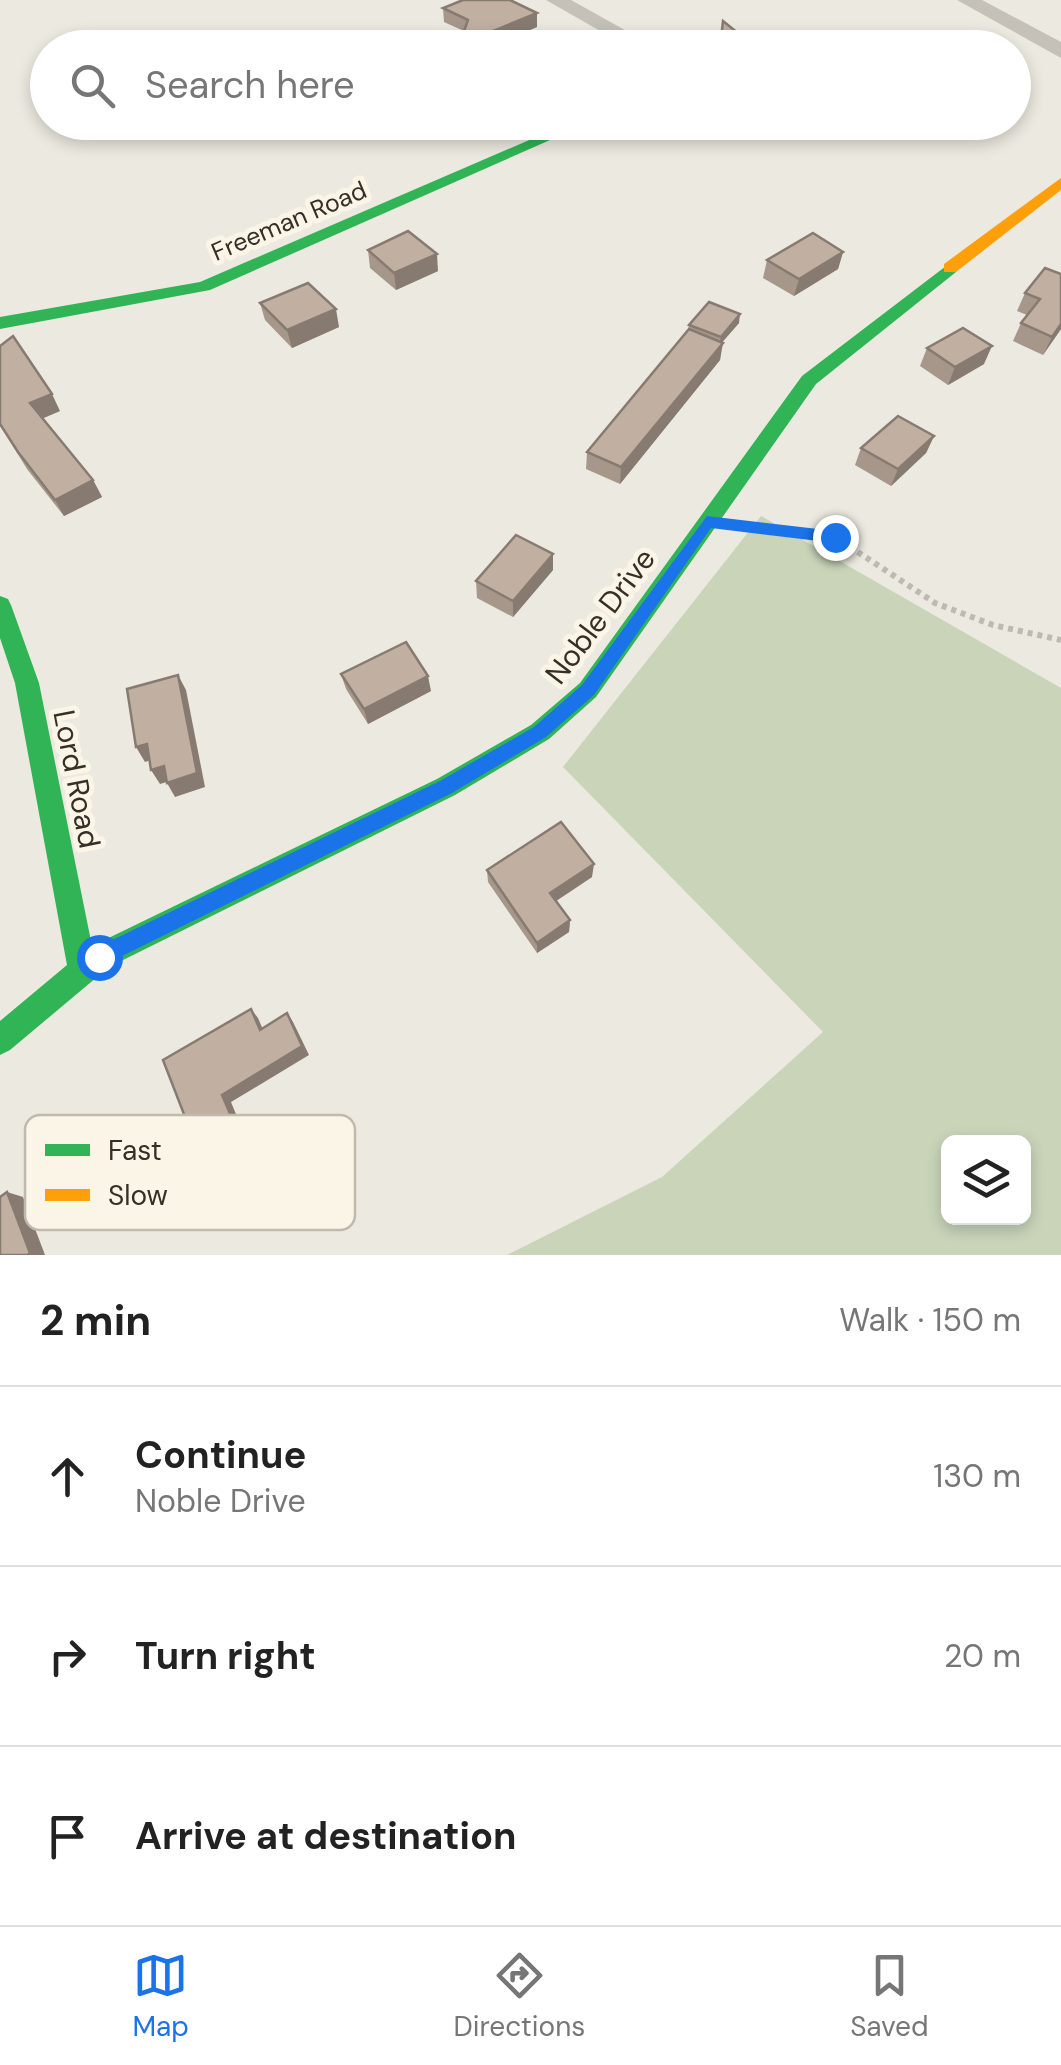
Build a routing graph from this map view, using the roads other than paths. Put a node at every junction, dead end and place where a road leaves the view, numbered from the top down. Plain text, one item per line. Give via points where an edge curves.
1 (556, 0) edge
2 (967, 0) edge
3 (614, 30) edge
4 (1021, 30) edge
5 (1031, 35) edge
6 (1061, 52) edge
7 (542, 140) edge
8 (1061, 183) edge
9 (0, 323) edge
10 (0, 606) edge
11 (82, 968) junction
12 (0, 1040) edge

1 - 3 street
2 - 4 street
5 - 6 street
7 - 9 street, Freeman Road via 204,286
8 - 11 street, Noble Drive via 826,363 778,420 588,690 540,732 446,787
10 - 11 street, Lord Road via 27,683
11 - 12 street, Noble Drive

